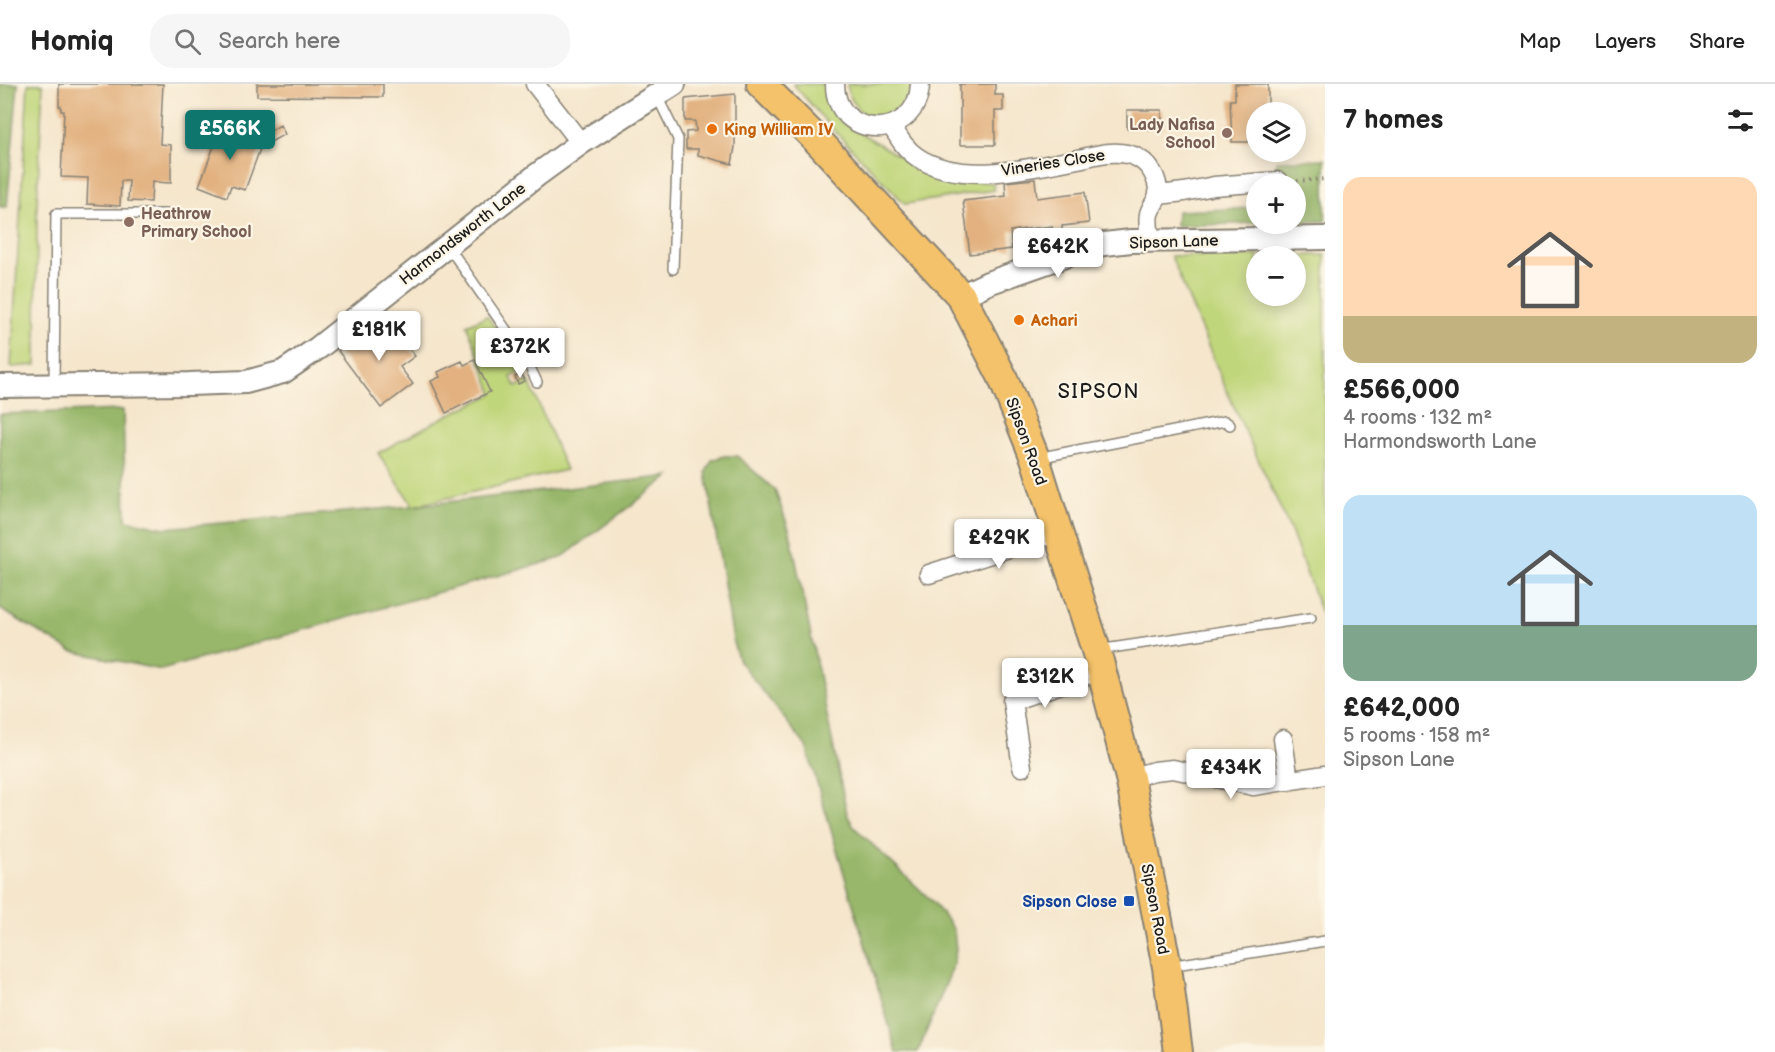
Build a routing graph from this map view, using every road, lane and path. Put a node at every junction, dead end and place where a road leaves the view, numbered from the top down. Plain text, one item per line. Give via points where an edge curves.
1 (535, 84) edge
2 (761, 84) edge
3 (835, 84) edge
4 (920, 84) edge
5 (665, 89) edge
6 (891, 126) junction
7 (582, 143) junction
8 (1325, 179) edge
9 (1306, 180) edge
10 (1246, 184) edge
11 (1159, 195) junction
12 (174, 214) dead end
13 (1325, 238) edge
14 (1150, 242) junction
15 (447, 244) junction
16 (673, 269) dead end
17 (962, 296) junction
18 (537, 382) dead end
19 (0, 386) edge
20 (54, 386) junction
21 (1230, 425) dead end
22 (1035, 458) junction
23 (1058, 532) junction
24 (929, 574) dead end
25 (1311, 618) dead end
26 (1098, 660) junction
27 (1283, 739) dead end
28 (1022, 767) dead end
29 (1325, 775) edge
30 (1130, 778) junction
31 (1289, 781) junction
32 (1325, 941) edge
33 (1167, 967) junction
34 (1178, 1052) edge

1 - 7 street
2 - 17 main road, Sipson Road
3 - 6 street via 839,104 853,120 877,128
4 - 6 street via 912,111
5 - 7 street, Harmondsworth Lane
5 - 16 lane via 678,140
6 - 11 street, Vineries Close via 916,156 930,164 970,174 1125,153 1142,159 1148,166
7 - 15 street, Harmondsworth Lane
8 - 9 path
10 - 11 street
11 - 14 street via 1149,214
12 - 20 lane via 56,214
13 - 14 street, Sipson Lane
14 - 17 street, Sipson Lane via 1096,245
15 - 18 lane via 525,357
15 - 20 street, Harmondsworth Lane via 318,348 276,375 226,384
17 - 22 main road, Sipson Road via 1002,376
19 - 20 street, Harmondsworth Lane
21 - 22 lane via 1226,421
22 - 23 main road, Sipson Road
23 - 24 street
23 - 26 main road, Sipson Road
25 - 26 lane
26 - 28 street via 1012,701
26 - 30 main road, Sipson Road
27 - 31 street
29 - 31 street
30 - 31 street via 1173,769 1252,786
30 - 33 main road, Sipson Road
32 - 33 lane
33 - 34 main road, Sipson Road

